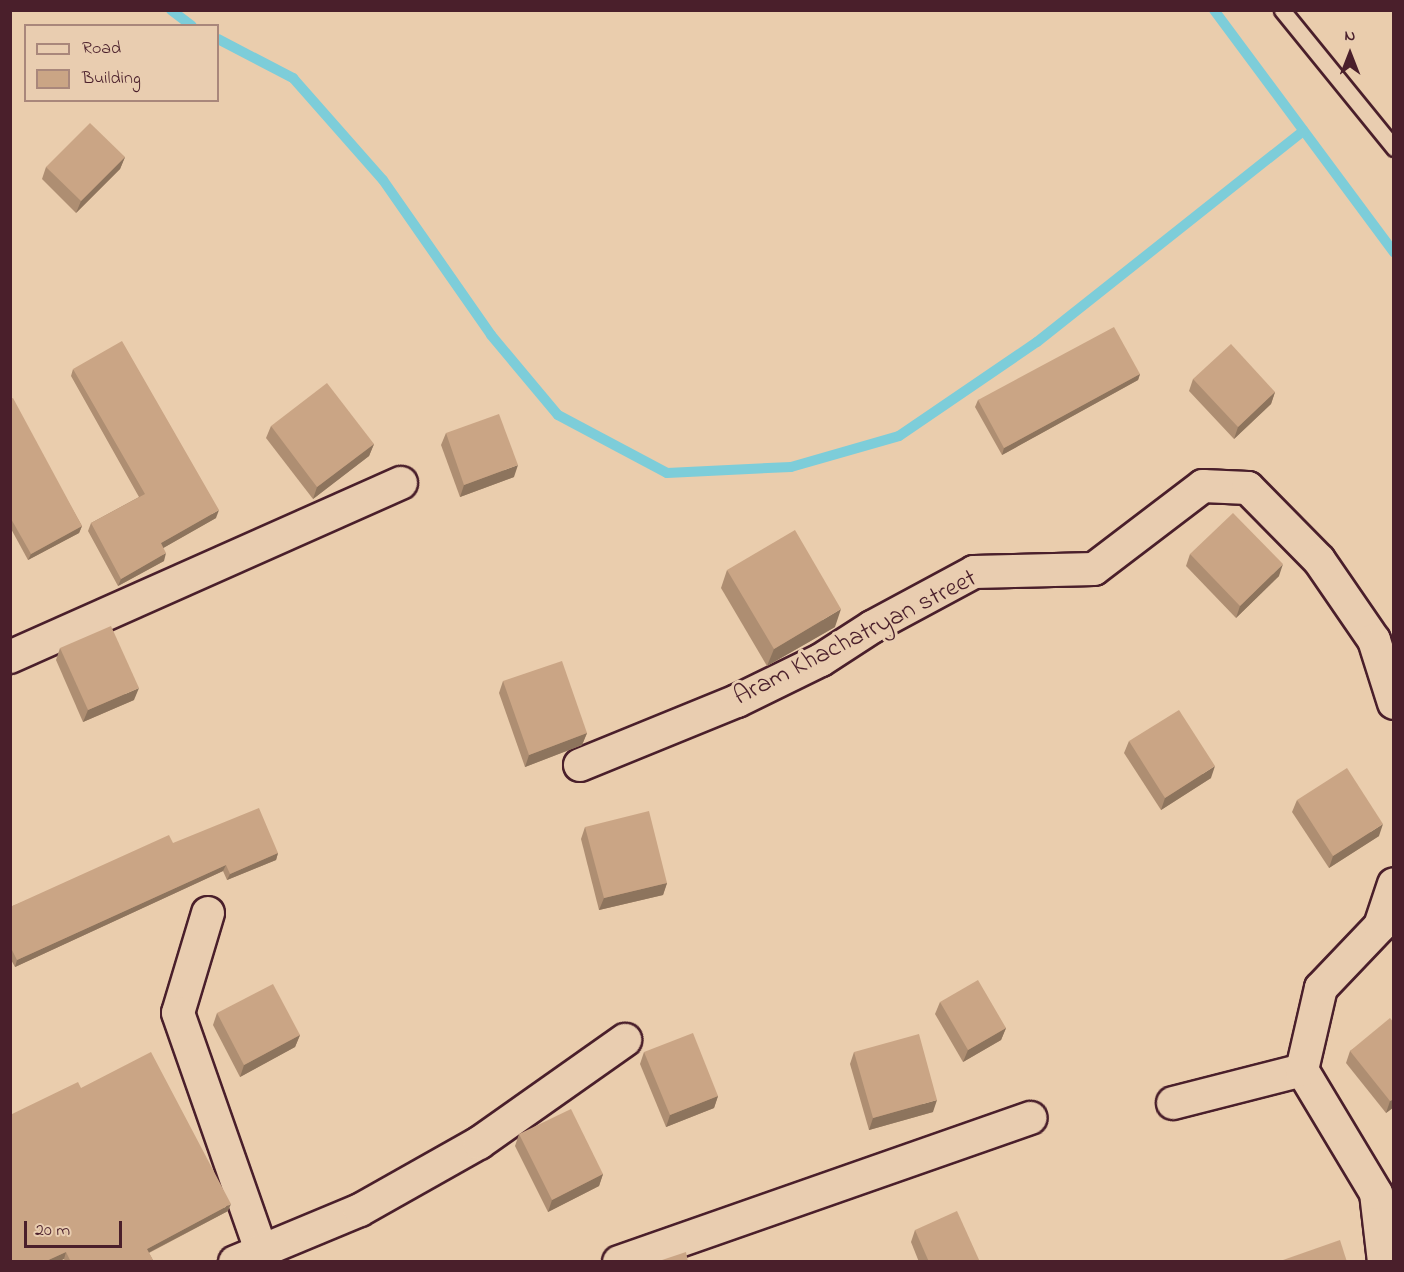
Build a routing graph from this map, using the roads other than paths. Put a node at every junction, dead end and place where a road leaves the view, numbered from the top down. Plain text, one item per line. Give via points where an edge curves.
1 (1282, 10) edge
2 (1394, 148) edge
3 (401, 483) dead end
4 (10, 657) edge
5 (1394, 703) edge
6 (580, 765) dead end
7 (1394, 884) edge
8 (208, 913) dead end
9 (625, 1040) dead end
10 (1302, 1070) junction
11 (1173, 1103) dead end
12 (1031, 1118) dead end
13 (248, 1256) edge
14 (619, 1262) edge
15 (1384, 1262) edge

1 - 2 lane
3 - 4 street
5 - 6 street, Aram Khachatryan street via 1374,640 1319,560 1248,488 1203,486 1094,568 974,572 872,627 821,660 737,701
7 - 10 street via 1380,926 1321,988
8 - 13 street via 178,1013
9 - 13 street via 479,1143 360,1210
10 - 11 street
10 - 15 street via 1376,1193
12 - 14 street

